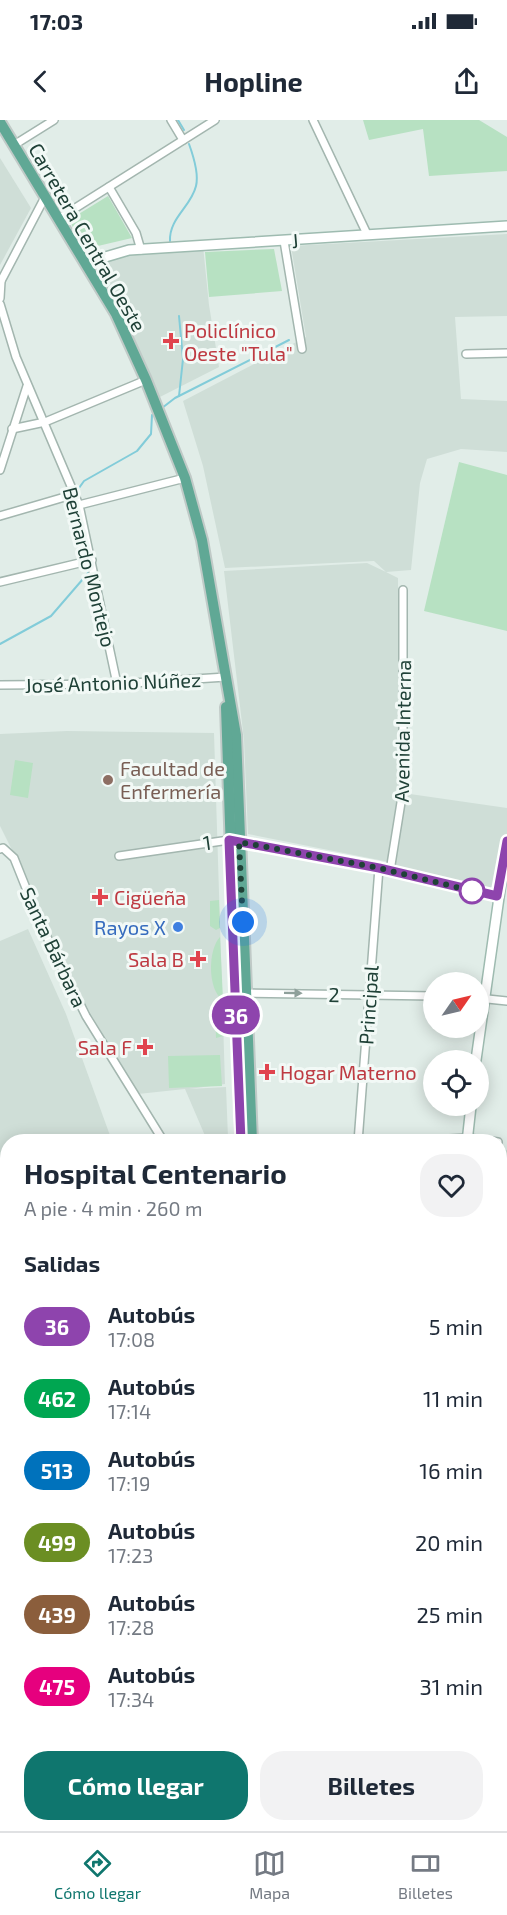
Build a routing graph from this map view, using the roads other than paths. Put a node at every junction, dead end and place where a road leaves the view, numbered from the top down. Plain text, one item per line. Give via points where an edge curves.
1 (54, 120) edge
2 (171, 120) edge
3 (215, 120) edge
4 (313, 120) edge
5 (0, 122) edge
6 (183, 140) junction
7 (14, 145) junction
8 (109, 187) junction
9 (45, 197) junction
10 (58, 219) junction
11 (507, 226) edge
12 (367, 234) junction
13 (284, 241) junction
14 (141, 250) junction
15 (85, 262) junction
16 (1, 282) edge
17 (0, 298) edge
18 (0, 304) edge
19 (302, 349) dead end
20 (507, 353) edge
21 (466, 354) dead end
22 (146, 380) junction
23 (27, 386) junction
24 (45, 422) junction
25 (12, 429) junction
26 (0, 470) edge
27 (185, 478) junction
28 (75, 494) junction
29 (79, 505) junction
30 (0, 516) edge
31 (92, 560) junction
32 (0, 582) edge
33 (403, 590) dead end
34 (226, 679) junction
35 (117, 684) junction
36 (0, 685) edge
37 (234, 841) junction
38 (507, 841) edge
39 (0, 849) edge
40 (119, 856) dead end
41 (379, 868) junction
42 (390, 871) junction
43 (502, 896) edge
44 (486, 972) edge
45 (240, 993) junction
46 (369, 994) junction
47 (423, 996) edge
48 (489, 999) edge
49 (507, 1001) edge
50 (470, 1116) edge
51 (159, 1134) edge
52 (241, 1134) edge
53 (251, 1134) edge
54 (359, 1134) edge
55 (469, 1134) edge

1 - 7 street
2 - 6 street
3 - 6 street
4 - 12 street
5 - 7 main road, Carretera Central Oeste
6 - 8 street
7 - 9 main road, Carretera Central Oeste
8 - 10 street
8 - 14 street via 136,233
9 - 10 main road, Carretera Central Oeste
9 - 16 street
10 - 15 main road, Carretera Central Oeste
11 - 12 street, J
12 - 13 street, J
13 - 14 street, J
13 - 19 street
14 - 15 street, J
15 - 22 main road, Carretera Central Oeste via 116,314
16 - 17 street
18 - 23 street, Bernardo Montejo
20 - 21 street
22 - 24 street
22 - 27 main road, Carretera Central Oeste
23 - 24 street, Bernardo Montejo
23 - 25 street
24 - 25 street
24 - 28 street, Bernardo Montejo
25 - 26 street
27 - 29 street
27 - 34 main road, Carretera Central Oeste via 212,585
28 - 29 street, Bernardo Montejo
28 - 30 street
29 - 31 street, Bernardo Montejo
31 - 32 street
31 - 35 street, Bernardo Montejo
33 - 42 street, Avenida Interna via 403,790
34 - 35 street, José Antonio Núñez
34 - 37 main road, Carretera Central Oeste
35 - 36 street, José Antonio Núñez
37 - 40 street, 1
37 - 41 street, 1
37 - 45 main road, Carretera Central Oeste
38 - 43 street
39 - 51 street, Santa Bárbara via 15,858 40,923 86,1016
41 - 42 street, 1
41 - 46 street, Principal
42 - 43 street, 1
43 - 44 street
45 -> 46 street, 2
45 - 52 main road, Carretera Central Oeste
45 - 53 main road, Carretera Central Oeste
46 - 47 street, 2
46 - 54 street, Principal
48 - 49 street
50 - 55 street

